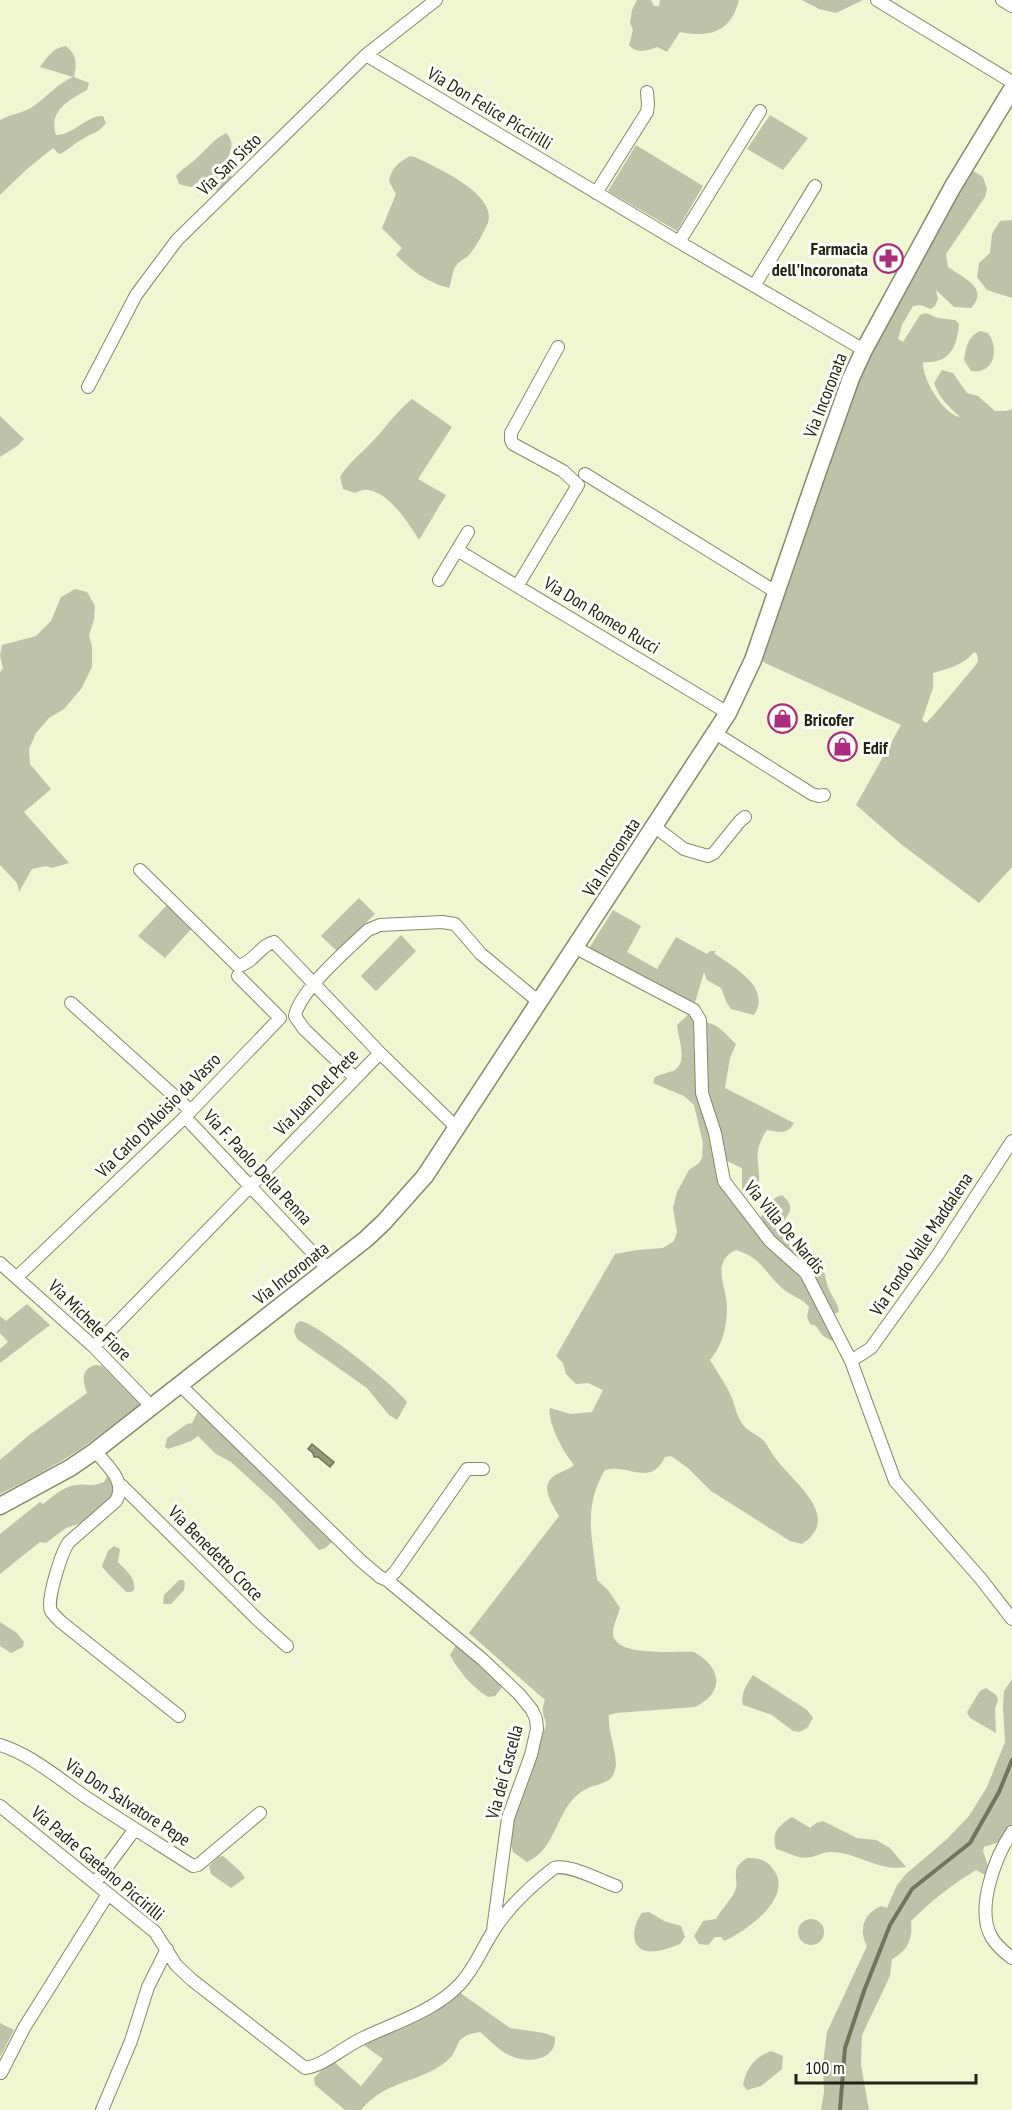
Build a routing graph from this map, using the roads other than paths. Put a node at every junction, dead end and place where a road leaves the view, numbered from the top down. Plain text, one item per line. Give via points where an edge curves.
1 (436, 0) edge
2 (877, 0) edge
3 (1002, 0) edge
4 (1012, 6) edge
5 (366, 55) junction
6 (1012, 82) edge
7 (1012, 89) edge
8 (647, 92) dead end
9 (760, 111) dead end
10 (815, 186) dead end
11 (596, 193) junction
12 (679, 242) junction
13 (754, 286) junction
14 (558, 346) dead end
15 (864, 350) junction
16 (88, 387) dead end
17 (585, 474) dead end
18 (468, 532) dead end
19 (457, 550) junction
20 (439, 580) dead end
21 (518, 585) junction
22 (776, 592) junction
23 (728, 713) junction
24 (715, 734) junction
25 (824, 795) dead end
26 (745, 818) dead end
27 (654, 827) junction
28 (140, 870) dead end
29 (576, 948) junction
30 (237, 976) dead end
31 (315, 983) junction
32 (539, 1002) junction
33 (71, 1003) dead end
34 (381, 1053) junction
35 (355, 1078) junction
36 (188, 1114) junction
37 (457, 1128) junction
38 (1012, 1141) edge
39 (251, 1185) junction
40 (0, 1263) edge
41 (328, 1269) junction
42 (17, 1277) junction
43 (94, 1347) junction
44 (851, 1361) junction
45 (180, 1385) junction
46 (152, 1407) junction
47 (95, 1451) junction
48 (483, 1469) dead end
49 (121, 1485) junction
50 (0, 1506) edge
51 (387, 1580) junction
52 (1012, 1619) edge
53 (287, 1646) dead end
54 (180, 1716) dead end
55 (0, 1745) edge
56 (0, 1806) edge
57 (260, 1813) dead end
58 (135, 1829) junction
59 (1012, 1832) edge
60 (95, 1883) junction
61 (616, 1886) dead end
62 (108, 1894) junction
63 (493, 1931) junction
64 (167, 1949) junction
65 (1012, 1958) edge
66 (1, 2073) edge
67 (102, 2110) edge

1 - 5 street, Via San Sisto
2 - 6 street
3 - 4 street
5 - 11 street, Via Don Felice Piccirilli
5 - 16 street, Via San Sisto via 177,240 136,295
7 - 15 main road, Via Incoronata via 952,188
8 - 11 street via 646,112
9 - 12 street
10 - 13 street
11 - 12 street, Via Don Felice Piccirilli
12 - 13 street, Via Don Felice Piccirilli
13 - 15 street, Via Don Felice Piccirilli
14 - 21 street via 511,433 511,440 578,485
15 - 22 main road, Via Incoronata
17 - 22 street
18 - 19 street
19 - 20 street
19 - 21 street, Via Don Romeo Rucci
21 - 23 street, Via Don Romeo Rucci
22 - 23 main road, Via Incoronata via 753,660
23 - 24 main road, Via Incoronata
24 - 25 street via 812,794
24 - 27 main road, Via Incoronata
26 - 27 street via 708,856 684,849
27 - 29 main road, Via Incoronata
28 - 31 street, Via Juan Del Prete via 238,966 245,965 274,942
29 - 32 main road, Via Incoronata
29 - 44 street, Via Villa De Nardis via 694,1010 700,1020 702,1092 715,1133 723,1180 770,1241 806,1274
30 - 36 street, Via Carlo D'Aloisio da Vasro via 280,1018
31 - 32 street via 368,930 380,925 450,922 464,932 481,954
31 - 34 street, Via Juan Del Prete
31 - 35 street via 297,1005 295,1016
32 - 37 main road, Via Incoronata
33 - 36 street, Via F. Paolo Della Penna
34 - 35 street, Via Juan Del Prete
34 - 37 street
35 - 39 street, Via Juan Del Prete
36 - 39 street, Via F. Paolo Della Penna
36 - 42 street, Via Carlo D'Aloisio da Vasro
37 - 41 main road, Via Incoronata via 425,1176 384,1222
38 - 44 street, Via Fondo Valle Maddalena via 872,1348
39 - 41 street, Via F. Paolo Della Penna
39 - 43 street, Via Juan Del Prete
40 - 42 street, Via Michele Fiore
41 - 45 main road, Via Incoronata
42 - 43 street, Via Michele Fiore
43 - 46 street, Via Michele Fiore
44 - 52 street, Via Villa De Nardis via 895,1481
45 - 46 main road, Via Incoronata
45 - 51 street, Via dei Cascella via 360,1560
46 - 47 main road, Via Incoronata
47 - 49 street, Via Benedetto Croce
47 - 50 main road, Via Incoronata
48 - 51 street via 467,1469
49 - 53 street, Via Benedetto Croce
49 - 54 street via 116,1502 64,1549 50,1600 51,1611
51 - 63 street, Via dei Cascella via 482,1659 519,1694 536,1719 531,1755 508,1818
55 - 58 street, Via Don Salvatore Pepe via 28,1758
56 - 60 street, Via Padre Gaetano Piccirilli
57 - 58 street, Via Don Salvatore Pepe via 193,1866
58 - 60 street
59 - 65 street via 992,1874 985,1906 991,1937
60 - 62 street, Via Padre Gaetano Piccirilli
61 - 63 street via 571,1869 554,1868 513,1906
62 - 64 street, Via Padre Gaetano Piccirilli via 154,1932
62 - 66 street via 24,2028
63 - 64 street, Via Padre Gaetano Piccirilli via 473,1968 443,1998 315,2067 305,2068 192,1980 176,1965
64 - 67 street via 148,1987

